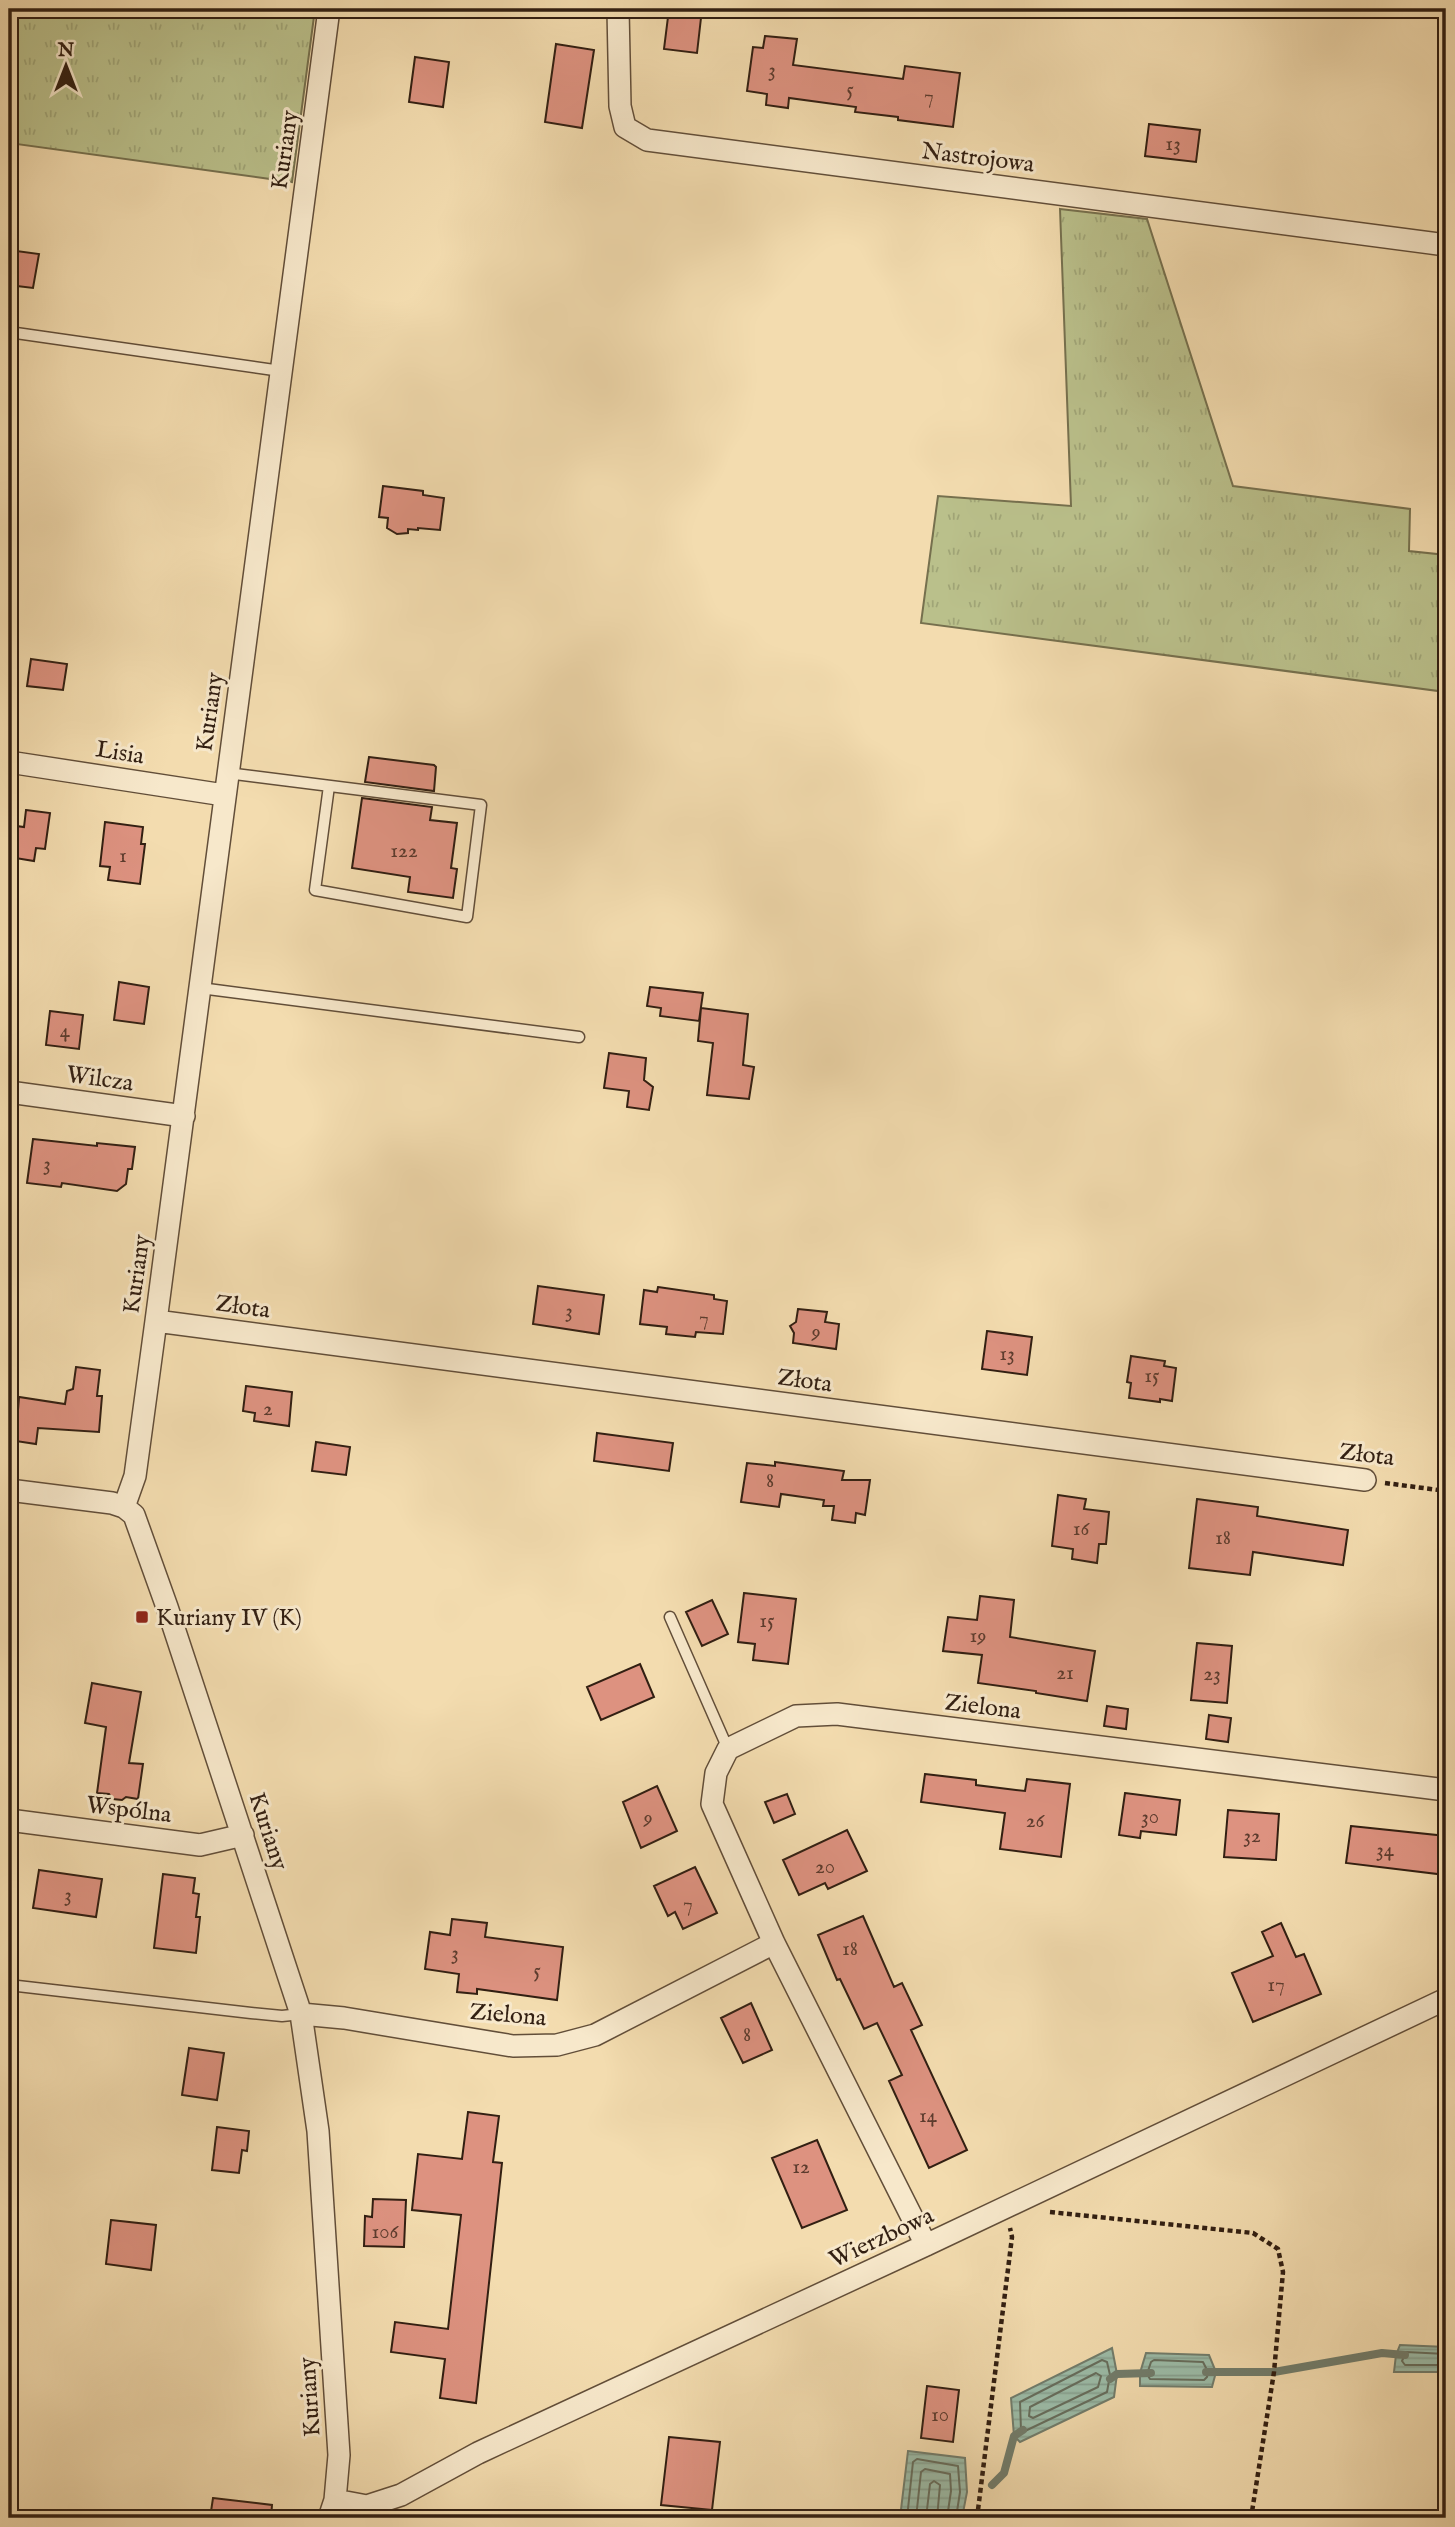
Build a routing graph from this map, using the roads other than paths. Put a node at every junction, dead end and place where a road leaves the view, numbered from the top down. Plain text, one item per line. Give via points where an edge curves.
1 (329, 9) edge
2 (618, 9) edge
3 (1446, 245) edge
4 (9, 332) edge
5 (281, 371) junction
6 (9, 762) edge
7 (227, 773) junction
8 (328, 786) junction
9 (224, 795) junction
10 (200, 988) junction
11 (579, 1037) dead end
12 (9, 1092) edge
13 (184, 1116) junction
14 (156, 1321) junction
15 (1365, 1480) road end
16 (9, 1490) edge
17 (124, 1507) junction
18 (670, 1617) dead end
19 (728, 1749) junction
20 (1446, 1790) edge
21 (9, 1820) edge
22 (243, 1835) junction
23 (774, 1943) junction
24 (9, 1985) edge
25 (1446, 1999) edge
26 (300, 2014) junction
27 (926, 2245) junction
28 (332, 2509) edge

1 - 5 street, Kuriany
2 - 3 street, Nastrojowa via 620,106 625,127 647,140
4 - 5 lane
5 - 7 street, Kuriany
6 - 9 street, Lisia
7 - 8 lane
7 - 9 street, Kuriany
8 - 8 lane via 481,805 467,916 315,890
9 - 10 street, Kuriany
10 - 11 lane
10 - 13 street, Kuriany
12 - 13 street, Wilcza
13 - 14 street, Kuriany
14 - 15 street, Złota
14 - 17 street, Kuriany via 135,1476
16 - 17 street
17 - 22 street, Kuriany via 140,1528
18 - 19 lane
19 - 20 street, Zielona via 796,1716 837,1714
19 - 23 street via 716,1773 712,1804
21 - 22 street, Wspólna via 200,1845
22 - 26 street, Kuriany
23 - 26 street, Zielona via 594,2035 557,2045 513,2046
23 - 27 street
24 - 26 lane via 261,2014
25 - 27 street, Wierzbowa
26 - 28 street, Kuriany via 319,2144 339,2455
27 - 28 street, Wierzbowa via 478,2453 401,2495 367,2506

